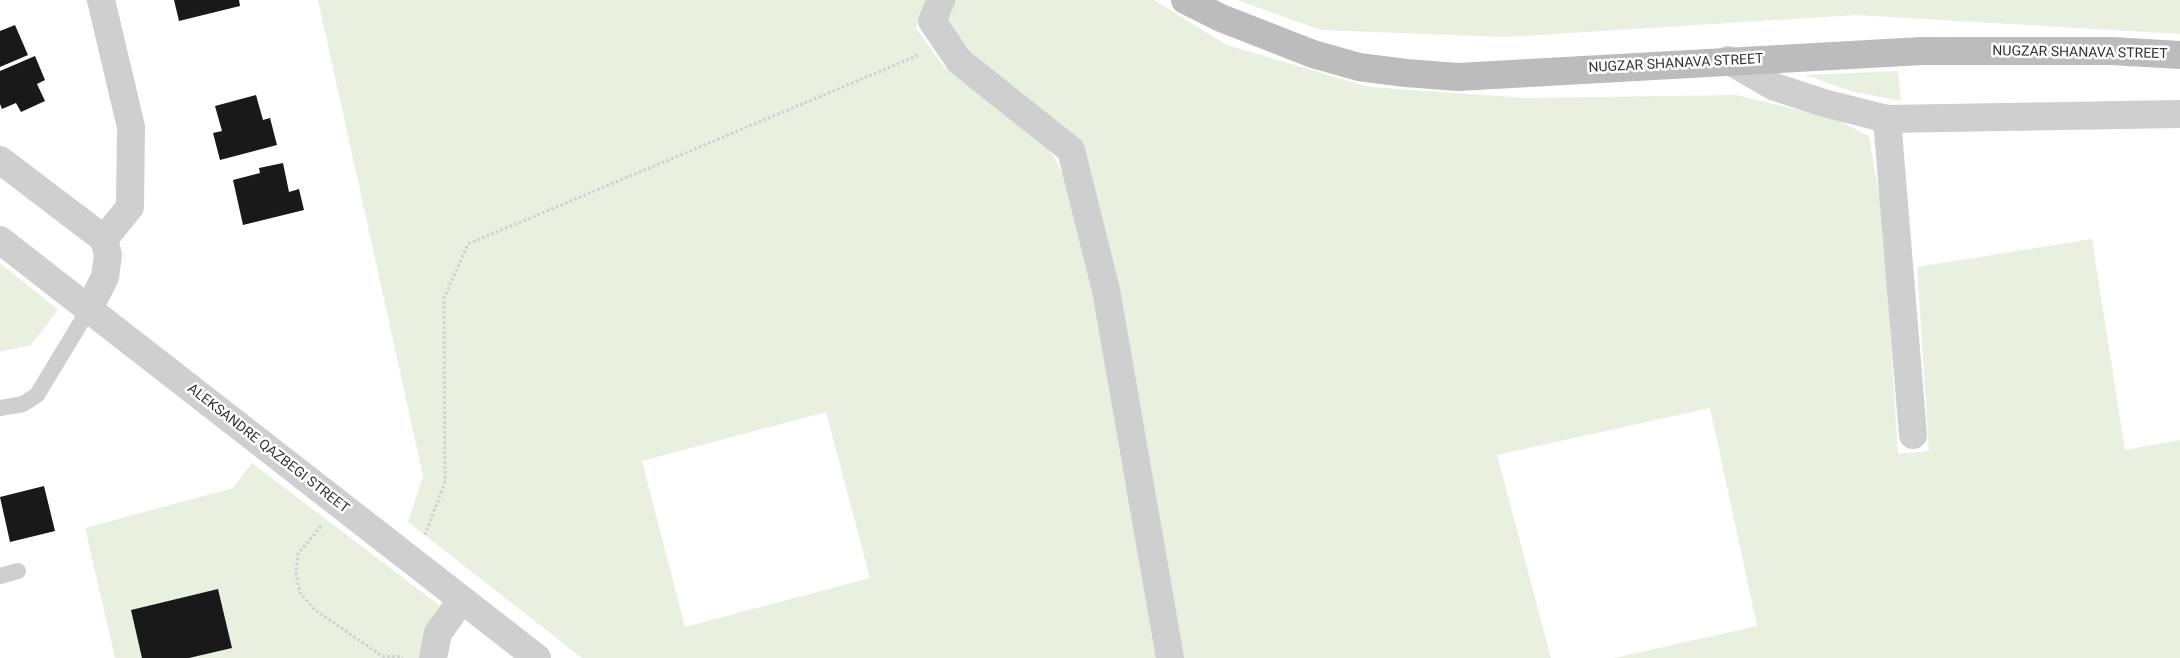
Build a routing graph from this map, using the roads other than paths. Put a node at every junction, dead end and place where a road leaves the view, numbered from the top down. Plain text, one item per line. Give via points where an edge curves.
1 (101, 0) edge
2 (941, 0) edge
3 (1185, 0) edge
4 (2180, 56) edge
5 (1728, 60) junction
6 (2180, 114) edge
7 (1887, 119) junction
8 (0, 160) edge
9 (104, 239) junction
10 (0, 240) edge
11 (89, 309) junction
12 (0, 408) edge
13 (1913, 435) dead end
14 (18, 571) dead end
15 (0, 576) edge
16 (461, 601) junction
17 (420, 658) edge
18 (537, 658) edge
19 (1170, 658) edge

1 - 9 street via 131,127 130,207
2 - 19 street via 932,21 959,61 1071,150 1106,290
3 - 5 main road, NUGZAR SHANAVA STREET via 1229,22 1313,54 1360,67 1406,73 1458,76
4 - 5 main road, NUGZAR SHANAVA STREET via 2111,51 1922,51
5 - 7 street via 1775,87
6 - 7 street
7 - 13 street
8 - 9 street
9 - 11 street via 108,255 105,277
10 - 11 street, ALEKSANDRE QAZBEGI STREET
11 - 12 lane via 37,395 23,404
11 - 16 street, ALEKSANDRE QAZBEGI STREET
14 - 15 lane
16 - 17 street
16 - 18 street, ALEKSANDRE QAZBEGI STREET

